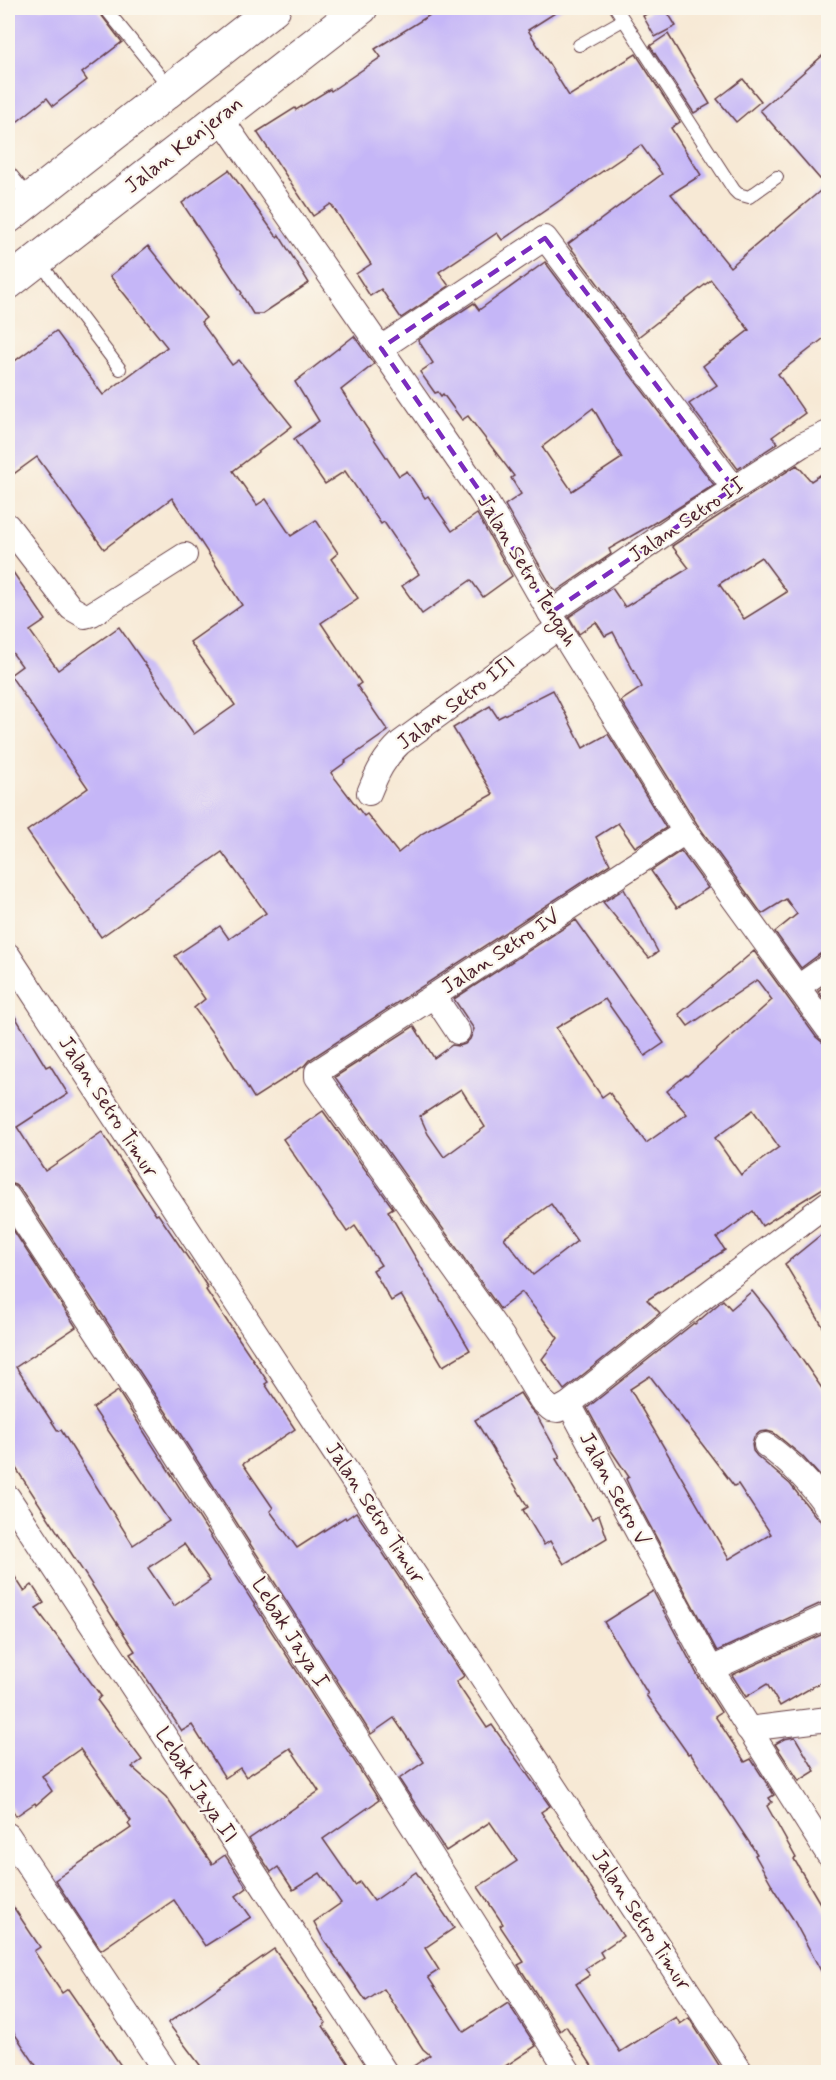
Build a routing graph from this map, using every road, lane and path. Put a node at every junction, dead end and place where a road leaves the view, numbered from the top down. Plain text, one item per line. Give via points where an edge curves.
1 (105, 8) edge
2 (274, 8) edge
3 (361, 8) edge
4 (616, 8) edge
5 (623, 20) junction
6 (579, 45) dead end
7 (171, 89) junction
8 (220, 117) junction
9 (8, 171) edge
10 (777, 177) dead end
11 (19, 208) edge
12 (38, 259) junction
13 (8, 283) edge
14 (381, 348) junction
15 (120, 369) dead end
16 (828, 433) edge
17 (734, 488) junction
18 (8, 526) edge
19 (185, 555) dead end
20 (554, 620) junction
21 (369, 793) dead end
22 (685, 832) junction
23 (8, 955) edge
24 (828, 966) edge
25 (798, 987) junction
26 (434, 996) junction
27 (828, 1029) edge
28 (458, 1032) dead end
29 (8, 1197) edge
30 (828, 1203) edge
31 (568, 1404) junction
32 (766, 1445) dead end
33 (8, 1497) edge
34 (828, 1509) edge
35 (828, 1616) edge
36 (711, 1669) junction
37 (828, 1719) edge
38 (748, 1729) junction
39 (8, 1835) edge
40 (828, 1854) edge
41 (166, 2073) edge
42 (384, 2073) edge
43 (569, 2073) edge
44 (741, 2073) edge

1 - 7 lane
2 - 7 main road
3 - 8 main road, Jalan Kenjeran
4 - 5 lane
5 - 6 lane
5 - 10 lane via 734,190 749,197
7 - 11 main road
8 - 12 main road, Jalan Kenjeran
8 - 14 street, Jalan Setro Tengah
9 - 11 lane
12 - 13 main road, Jalan Kenjeran
12 - 15 lane
14 - 17 street via 545,238
14 - 20 street, Jalan Setro Tengah via 483,496
16 - 17 street, Jalan Setro II
17 - 20 street, Jalan Setro II
18 - 19 street via 71,608 85,616
20 - 21 street, Jalan Setro III via 387,755
20 - 22 street, Jalan Setro Tengah
22 - 25 street, Jalan Setro Tengah
22 - 26 street, Jalan Setro IV
23 - 44 street, Jalan Setro Timur
24 - 25 street
25 - 27 street, Jalan Setro Tengah
26 - 28 street
26 - 31 street, Jalan Setro IV via 317,1072 317,1077 502,1336 546,1405 558,1410
29 - 43 street, Lebak Jaya I
30 - 31 street
31 - 36 street, Jalan Setro V
32 - 34 street via 814,1487
33 - 42 street, Lebak Jaya II
35 - 36 street
36 - 38 street, Jalan Setro V
37 - 38 street
38 - 40 street, Jalan Setro V
39 - 41 street

